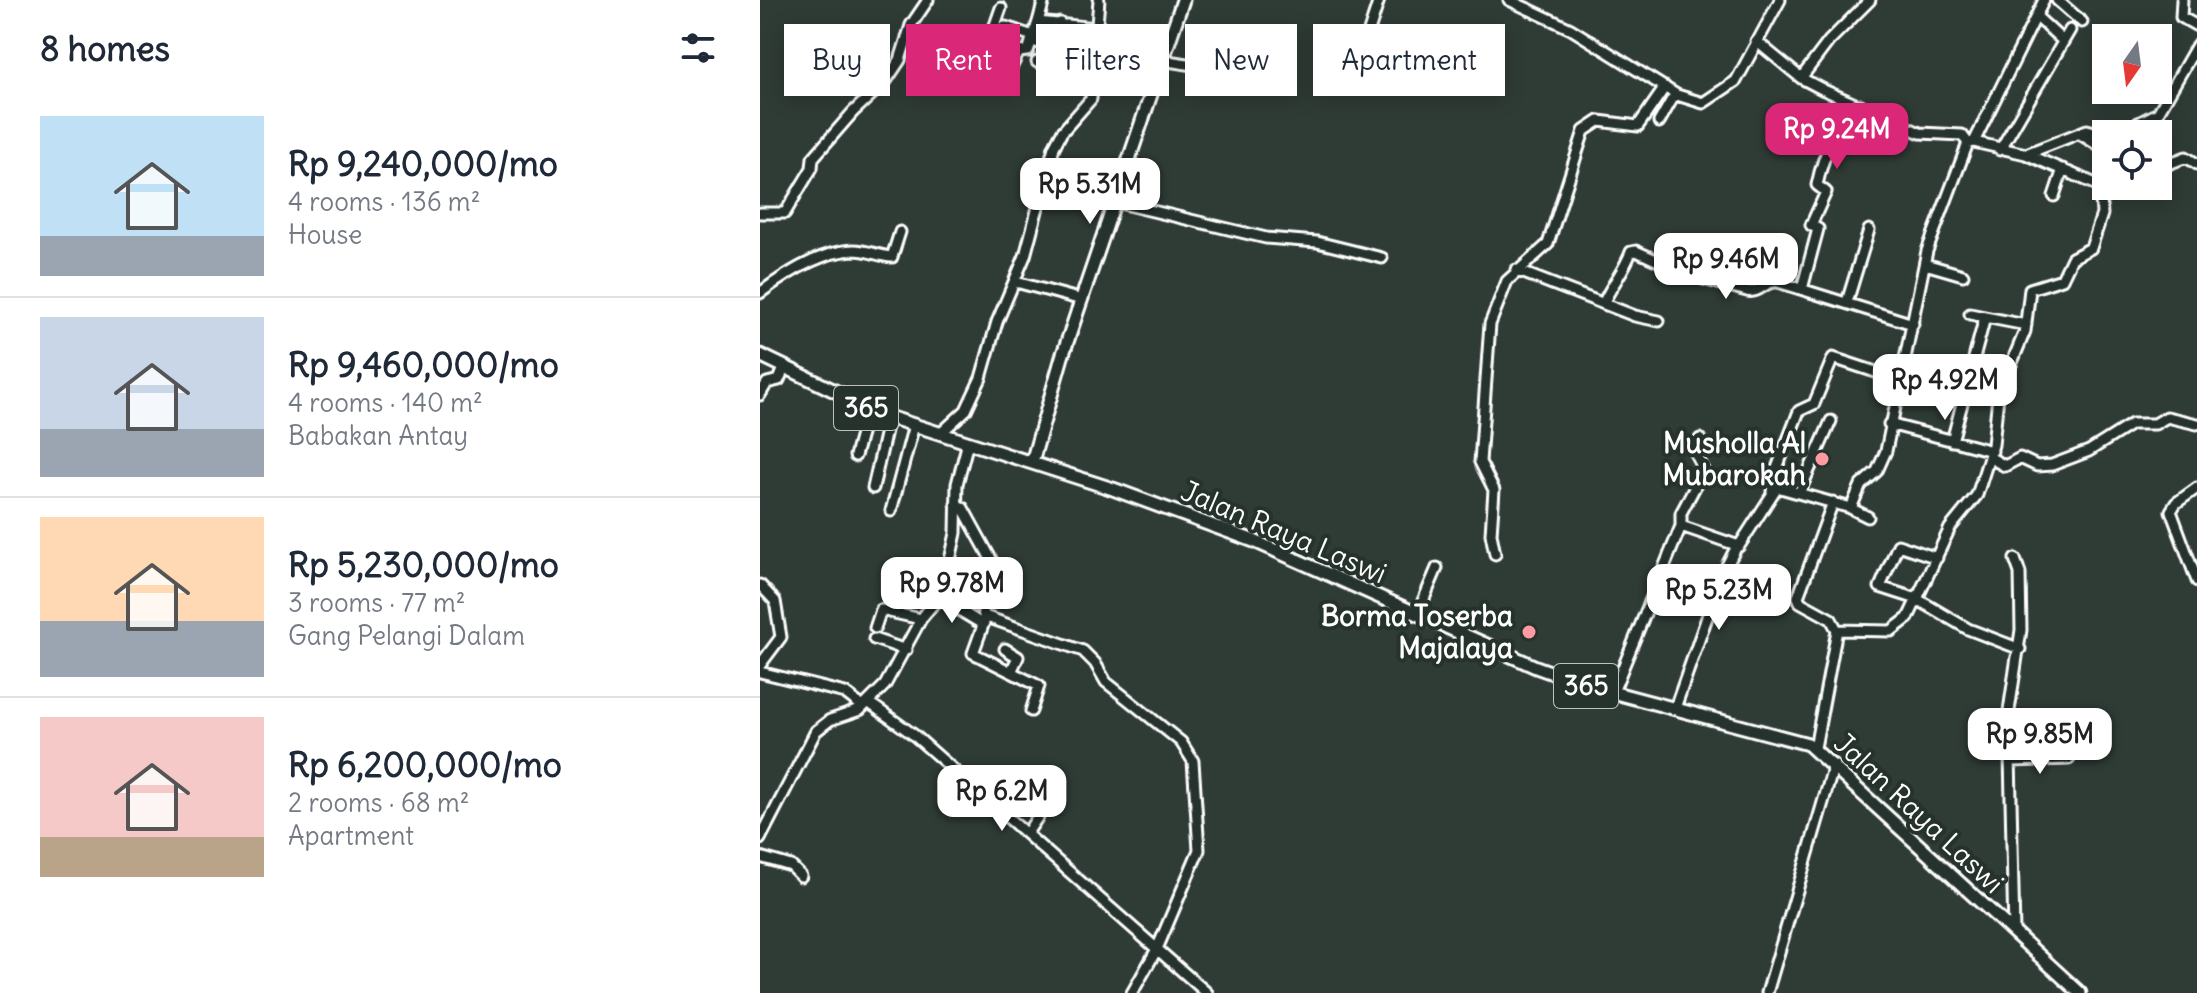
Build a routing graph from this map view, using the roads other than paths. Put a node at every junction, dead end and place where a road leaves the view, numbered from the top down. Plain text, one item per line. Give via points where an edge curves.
1 (928, 0) edge
2 (1044, 0) edge
3 (1099, 0) edge
4 (1183, 0) edge
5 (1379, 0) edge
6 (1780, 0) edge
7 (1870, 0) edge
8 (2044, 0) edge
9 (2057, 0) edge
10 (2182, 0) edge
11 (1515, 1) edge
12 (1001, 8) dead end
13 (2037, 17) junction
14 (1038, 22) junction
15 (2082, 22) dead end
16 (1060, 23) junction
17 (912, 24) edge
18 (996, 24) edge
19 (1067, 24) edge
20 (1096, 24) edge
21 (1371, 24) edge
22 (2197, 26) edge
23 (2070, 30) dead end
24 (1020, 33) edge
25 (1032, 38) junction
26 (906, 40) edge
27 (1169, 40) edge
28 (1756, 41) junction
29 (2063, 41) junction
30 (2197, 45) edge
31 (1020, 52) edge
32 (1801, 78) junction
33 (1665, 87) junction
34 (1675, 94) junction
35 (1091, 96) edge
36 (1150, 96) edge
37 (1861, 105) junction
38 (2144, 120) edge
39 (1659, 122) dead end
40 (2092, 131) edge
41 (2080, 134) junction
42 (2092, 141) edge
43 (1971, 142) junction
44 (2000, 150) junction
45 (2026, 154) junction
46 (2172, 162) edge
47 (2197, 164) edge
48 (2063, 169) junction
49 (2092, 180) edge
50 (2054, 196) dead end
51 (2102, 200) edge
52 (1115, 202) junction
53 (760, 213) edge
54 (1869, 230) dead end
55 (900, 232) dead end
56 (1382, 258) dead end
57 (1925, 264) junction
58 (1516, 270) junction
59 (1963, 275) dead end
60 (1024, 284) junction
61 (1802, 289) junction
62 (760, 293) edge
63 (1082, 300) junction
64 (1604, 302) junction
65 (1847, 302) junction
66 (1970, 314) dead end
67 (1985, 317) junction
68 (1659, 321) dead end
69 (1913, 324) junction
70 (2026, 325) junction
71 (760, 355) edge
72 (784, 368) junction
73 (1900, 380) junction
74 (760, 395) edge
75 (868, 409) junction
76 (889, 417) junction
77 (1831, 421) dead end
78 (1889, 424) junction
79 (2197, 424) edge
80 (914, 425) junction
81 (941, 433) junction
82 (1700, 439) dead end
83 (1952, 441) junction
84 (978, 445) junction
85 (1990, 454) junction
86 (855, 456) dead end
87 (1032, 462) junction
88 (873, 488) dead end
89 (2197, 488) edge
90 (1800, 491) junction
91 (1772, 492) junction
92 (1833, 502) junction
93 (958, 505) junction
94 (1850, 508) junction
95 (891, 511) dead end
96 (1868, 517) dead end
97 (1681, 526) junction
98 (1737, 546) junction
99 (1495, 554) dead end
100 (1937, 558) junction
101 (2015, 559) dead end
102 (1437, 568) dead end
103 (2197, 581) edge
104 (760, 585) edge
105 (939, 598) junction
106 (1917, 599) junction
107 (1417, 615) junction
108 (921, 619) junction
109 (984, 620) junction
110 (875, 628) dead end
111 (1837, 630) junction
112 (874, 639) dead end
113 (1005, 649) dead end
114 (2020, 649) junction
115 (906, 650) junction
116 (760, 665) edge
117 (760, 672) edge
118 (1011, 672) junction
119 (1613, 692) junction
120 (866, 705) junction
121 (1675, 708) junction
122 (1031, 711) dead end
123 (1815, 748) junction
124 (2069, 759) dead end
125 (2010, 761) junction
126 (1834, 765) junction
127 (1046, 777) dead end
128 (1027, 833) junction
129 (760, 839) edge
130 (760, 857) edge
131 (801, 876) dead end
132 (2014, 933) junction
133 (1154, 946) junction
134 (1132, 993) edge
135 (1207, 993) edge
136 (1767, 993) edge
137 (2080, 993) edge

1 - 17 street
2 - 14 street
3 - 20 street
4 - 27 main road
5 - 21 street
6 - 28 street
7 - 32 street
8 - 13 street
9 - 15 street
10 - 22 street via 2181,17
11 - 33 street
12 - 18 street
13 - 29 street
13 - 43 street
14 - 16 street
14 - 25 street
16 - 19 street
16 - 25 street via 1055,46
23 - 29 street
24 - 25 street
25 - 31 street via 1027,51
26 - 53 street via 886,81 813,158 785,213
28 - 32 street
28 - 34 street via 1736,81 1712,99 1703,103
29 - 44 street
30 - 38 street via 2158,113
32 - 37 street
33 - 34 street
33 - 58 street via 1638,126 1599,121 1584,131 1548,244
34 - 39 street
35 - 60 street via 1054,147
36 - 52 main road
37 - 43 street via 1910,130 1962,135
37 - 61 street via 1827,147 1817,185 1827,191 1811,225 1818,229
40 - 41 street
41 - 42 street
41 - 45 street
43 - 44 street
43 - 57 street via 1940,209
44 - 45 street
45 - 48 street
46 - 47 street via 2186,157
48 - 49 street
48 - 50 street
51 - 70 street via 2091,248 2072,258 2062,279 2030,289
52 - 56 street via 1266,238 1317,242
52 - 63 main road
54 - 65 street
55 - 62 street via 892,257 839,252
57 - 59 street
57 - 69 street
58 - 64 street
58 - 99 street via 1501,290 1489,331 1480,462 1494,490
60 - 63 street
60 - 81 street via 997,322 971,404
61 - 64 street via 1774,281 1752,292 1689,275 1634,251
61 - 65 street
63 - 87 main road
64 - 68 street
65 - 69 street
66 - 67 street
67 - 70 street
67 - 83 street
69 - 73 street
70 - 85 street via 1996,404
71 - 72 main road, Jalan Raya Laswi / 365
72 - 74 street via 779,380 767,383
72 - 75 main road, Jalan Raya Laswi / 365
73 - 78 street
73 - 91 street via 1833,358 1814,404 1799,411
75 - 76 main road, Jalan Raya Laswi / 365
75 - 86 street
76 - 80 main road, Jalan Raya Laswi / 365
76 - 88 street
77 - 90 street
78 - 83 street
78 - 94 street via 1882,463 1861,485
79 - 85 street via 2167,417 2154,424 2135,423 2089,451 2052,465 2037,466 2020,458 2005,466
80 - 81 main road, Jalan Raya Laswi / 365
80 - 95 street
81 - 84 main road, Jalan Raya Laswi / 365
82 - 97 street via 1695,453 1704,470 1681,513
83 - 85 street
84 - 87 main road, Jalan Raya Laswi / 365
84 - 93 street via 957,484
85 - 100 street via 1975,499 1950,528
87 - 107 main road, Jalan Raya Laswi / 365 via 1254,541
89 - 103 street via 2171,511
90 - 91 street via 1779,486
90 - 92 street
91 - 98 street
92 - 94 street
92 - 111 street via 1798,597 1831,619
93 - 105 street
93 - 109 street via 991,559
94 - 96 street
97 - 98 street
97 - 119 street
98 - 121 street
100 - 106 street
100 - 106 street via 1896,547 1880,587
101 - 114 street via 2020,573
102 - 107 street
104 - 116 street via 775,601 781,637
105 - 108 street
105 - 109 street
106 - 111 street via 1908,618 1891,631
106 - 114 street via 1968,629
107 - 119 main road, Jalan Raya Laswi / 365 via 1501,654
108 - 110 street via 881,610
108 - 115 street
109 - 118 street via 973,653
109 - 133 street via 1083,651 1106,682 1189,753 1197,774 1199,850
111 - 123 street
112 - 115 street
113 - 118 street via 1018,657
114 - 125 street via 2009,711
115 - 120 street
117 - 120 street via 845,693
118 - 122 street via 1039,686
119 - 121 main road, Jalan Raya Laswi / 365
120 - 128 street via 914,735
120 - 129 street via 816,731
121 - 123 main road, Jalan Raya Laswi / 365
123 - 126 main road, Jalan Raya Laswi / 365
124 - 125 street
125 - 132 street
126 - 132 main road, Jalan Raya Laswi / 365
126 - 136 street
127 - 128 street via 1030,800 1039,815
128 - 133 street
130 - 131 street via 791,866
132 - 137 main road, Jalan Raya Laswi / 365
133 - 134 street
133 - 135 street

